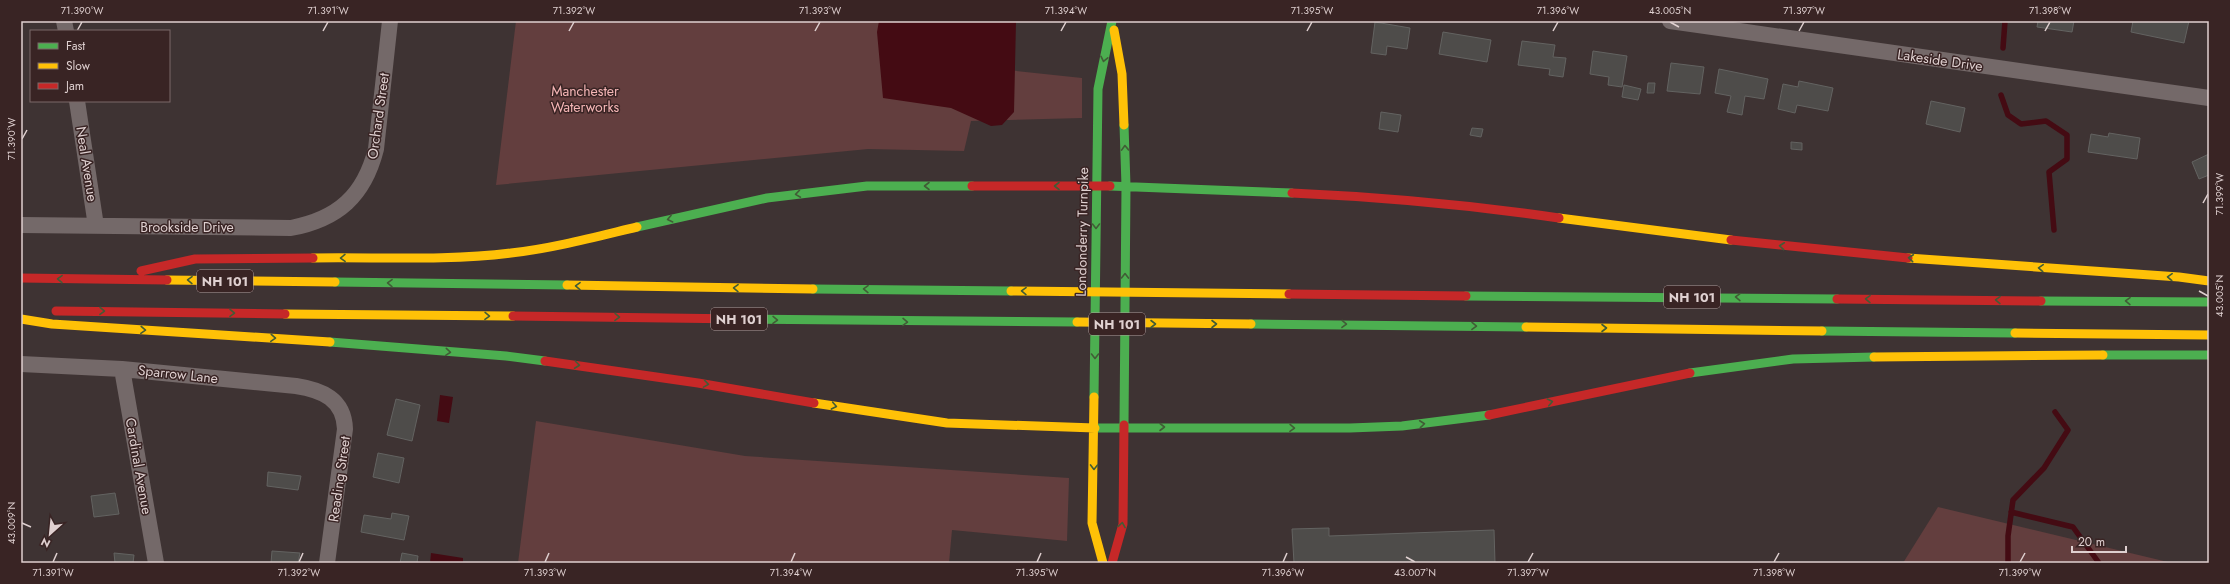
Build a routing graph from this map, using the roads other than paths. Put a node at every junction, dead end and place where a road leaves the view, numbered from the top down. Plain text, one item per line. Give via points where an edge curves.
1 (390, 21) edge
2 (1112, 21) edge
3 (1670, 21) edge
4 (2209, 98) edge
5 (77, 102) edge
6 (1126, 186) junction
7 (1096, 187) junction
8 (347, 203) joint
9 (21, 225) edge
10 (96, 226) junction
11 (21, 278) edge
12 (107, 279) junction
13 (2209, 281) edge
14 (2209, 302) edge
15 (45, 310) dead end
16 (21, 319) edge
17 (2209, 335) edge
18 (2209, 354) edge
19 (21, 364) edge
20 (122, 369) junction
21 (332, 398) joint
22 (1124, 427) junction
23 (1094, 428) junction
24 (156, 563) edge
25 (327, 563) edge
26 (1103, 563) edge
27 (1112, 563) edge

1 - 8 street, Orchard Street via 376,149 366,178
6 -> 2 main road, Londonderry Turnpike via 1122,74
2 -> 7 main road, Londonderry Turnpike via 1098,88
3 - 4 street, Lakeside Drive
5 - 10 street, Neal Avenue
6 - 7 main road
13 -> 6 main road via 1782,246 1615,227 1504,210 1354,196
22 -> 6 main road, Londonderry Turnpike
7 -> 12 main road via 860,187 767,198 565,244 511,253 444,257 195,259
7 -> 23 main road, Londonderry Turnpike
8 - 10 street, Brookside Drive via 321,220 291,228
9 - 10 street, Brookside Drive
12 -> 11 main road, NH 101
14 -> 12 main road, NH 101 via 1063,292
15 -> 17 main road, NH 101
16 -> 23 main road via 52,324 506,356 698,383 876,414 947,423
22 -> 18 main road via 1357,427 1443,422 1484,416 1709,369 1793,359
19 - 20 street, Sparrow Lane
20 - 21 street, Sparrow Lane via 296,386 324,392
20 - 24 street, Cardinal Avenue
21 - 25 street, Reading Street via 342,411 345,429
22 - 23 main road
27 -> 22 main road, Londonderry Turnpike via 1123,524
23 -> 26 main road, Londonderry Turnpike via 1092,523

